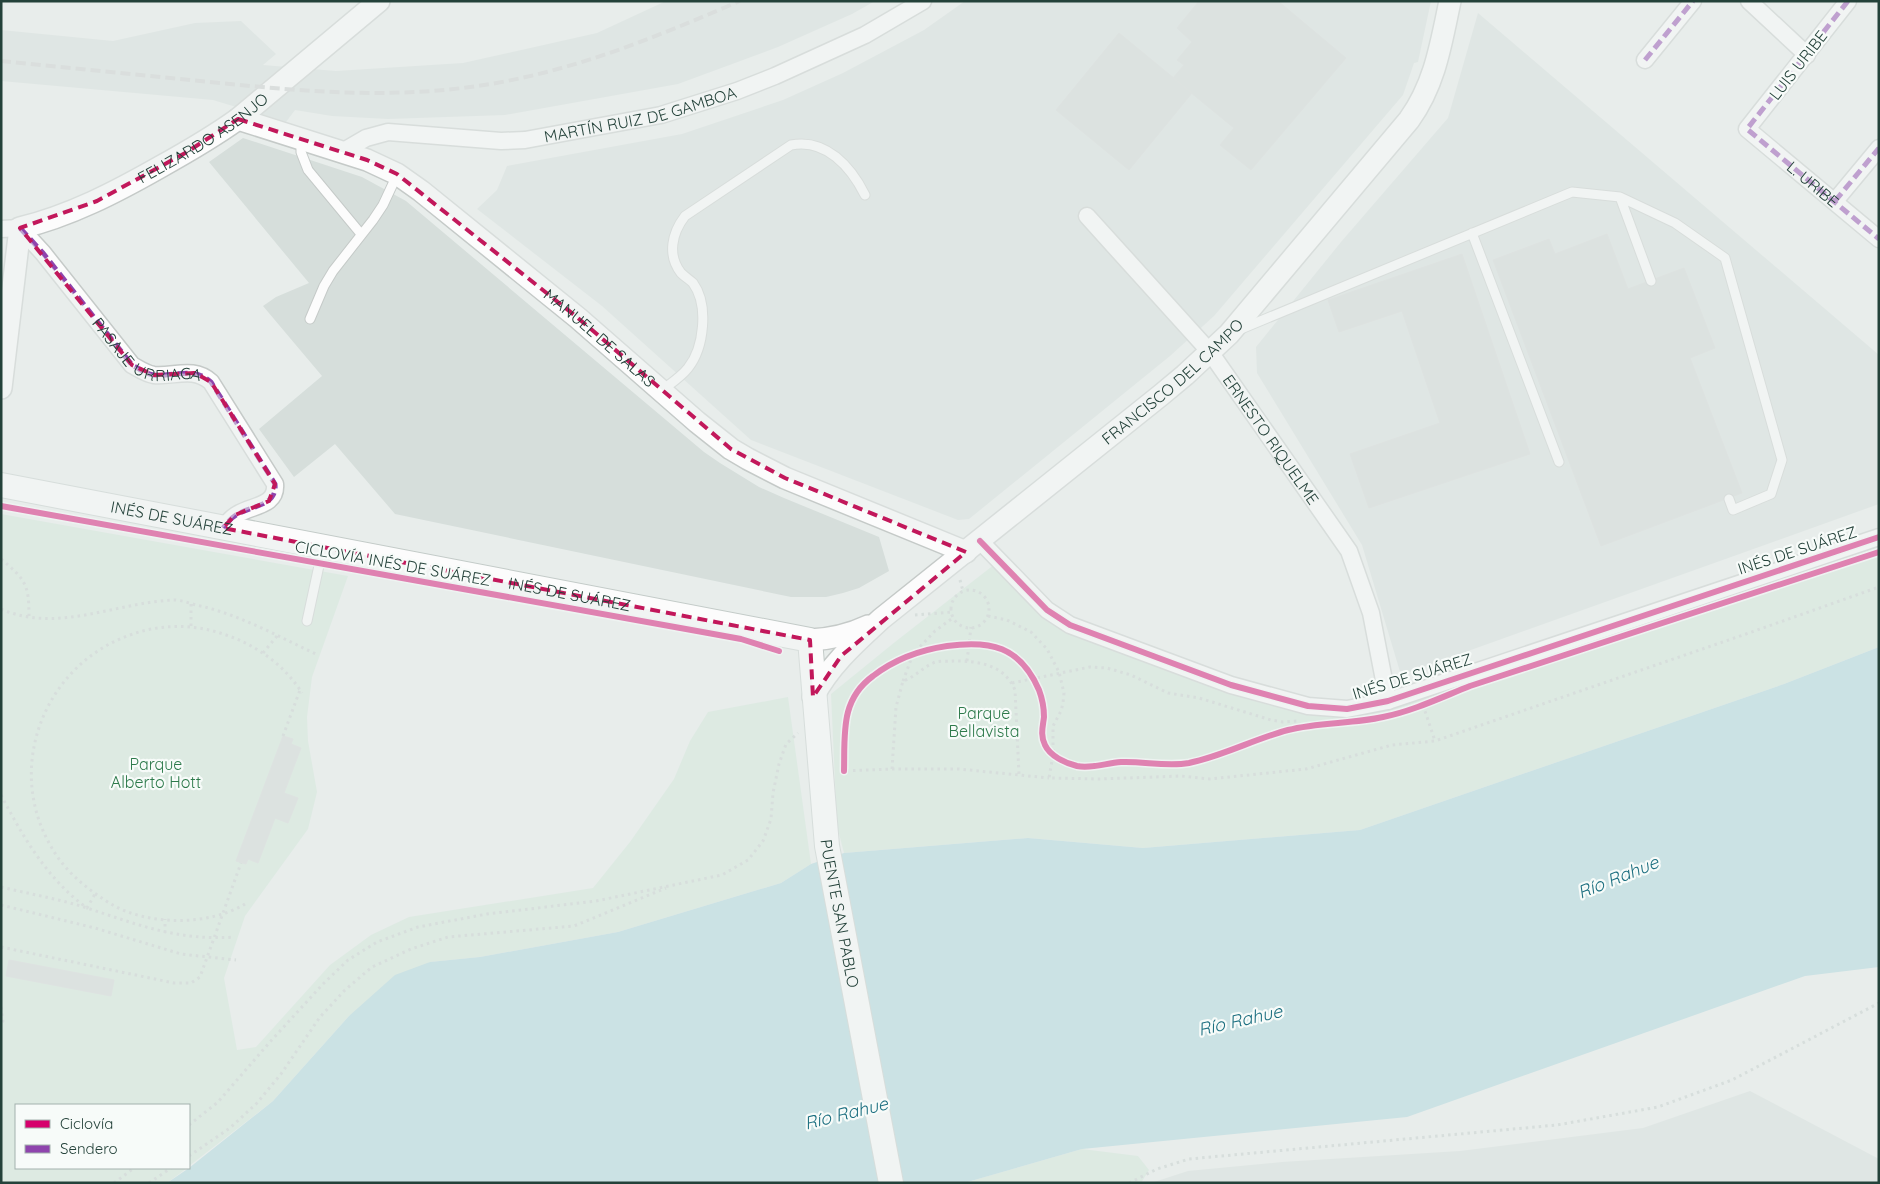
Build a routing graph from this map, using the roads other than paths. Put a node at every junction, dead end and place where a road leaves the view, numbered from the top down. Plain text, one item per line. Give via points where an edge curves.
1 (379, 1) edge
2 (923, 1) edge
3 (1450, 1) edge
4 (1693, 1) edge
5 (1848, 1) edge
6 (1753, 3) edge
7 (1807, 55) junction
8 (1645, 60) dead end
9 (238, 119) junction
10 (1747, 129) joint
11 (301, 139) junction
12 (1879, 148) edge
13 (342, 152) junction
14 (397, 174) junction
15 (865, 195) dead end
16 (1620, 197) junction
17 (1835, 201) junction
18 (1087, 216) dead end
19 (11, 229) edge
20 (1472, 233) junction
21 (362, 234) junction
22 (1879, 239) edge
23 (1650, 281) dead end
24 (310, 319) dead end
25 (1229, 334) junction
26 (1210, 352) junction
27 (1, 388) edge
28 (661, 391) junction
29 (1559, 462) dead end
30 (1, 476) edge
31 (1, 486) edge
32 (1729, 499) dead end
33 (80, 500) junction
34 (223, 528) junction
35 (1879, 537) edge
36 (973, 546) junction
37 (323, 547) junction
38 (881, 619) junction
39 (307, 622) dead end
40 (810, 640) junction
41 (813, 697) junction
42 (1388, 701) junction
43 (891, 1183) edge

1 - 9 street, FELIZARDO ASENJO
2 - 13 street, MARTÍN RUIZ DE GAMBOA via 864,35 775,76 661,115 525,140 388,132 366,138
3 - 25 street, FRANCISCO DEL CAMPO via 1437,65 1420,105
4 - 8 street
5 - 7 street, LUIS URIBE
6 - 7 street
7 - 10 street, LUIS URIBE
9 - 11 street, MANUEL DE SALAS
9 - 19 street, FELIZARDO ASENJO via 187,152 97,202 36,224
10 - 17 street, L. URIBE
11 - 13 street, MANUEL DE SALAS
11 - 21 lane via 301,152 308,170
12 - 17 street
13 - 14 street, MANUEL DE SALAS
14 - 21 lane via 383,204
14 - 28 street, MANUEL DE SALAS via 578,318
15 - 28 lane via 852,173 834,156 817,146 791,145 685,216 676,230 673,252 677,266 697,294 702,316 701,338 688,368
16 - 20 lane via 1572,192
16 - 23 lane
16 - 32 lane via 1676,223 1725,258 1782,460 1771,494 1733,510
17 - 22 street, L. URIBE
18 - 26 street, ERNESTO RIQUELME
19 - 27 street
19 - 34 street, PASAJE URRIAGA via 43,252 132,365 154,375 195,373 211,382 276,484 275,494 269,501 234,515
20 - 25 lane
20 - 29 lane
21 - 24 lane via 333,270
25 - 26 street, FRANCISCO DEL CAMPO
26 - 36 street, FRANCISCO DEL CAMPO
26 - 42 street, ERNESTO RIQUELME via 1349,551 1371,613
28 - 36 street, MANUEL DE SALAS via 724,443 765,469
30 - 33 main road, INÉS DE SUÁREZ via 34,483
31 - 33 main road, INÉS DE SUÁREZ
33 - 34 main road, INÉS DE SUÁREZ
34 - 37 main road, INÉS DE SUÁREZ
35 - 42 street, INÉS DE SUÁREZ
36 - 38 street, FRANCISCO DEL CAMPO
36 - 42 street, INÉS DE SUÁREZ via 1047,610 1070,625 1231,685 1308,706 1347,709
37 - 39 lane
37 - 40 main road, INÉS DE SUÁREZ
38 - 40 street, INÉS DE SUÁREZ via 845,635
38 - 41 street, FRANCISCO DEL CAMPO via 841,656
40 - 41 main road, PUENTE SAN PABLO
41 - 43 main road, PUENTE SAN PABLO via 827,846

